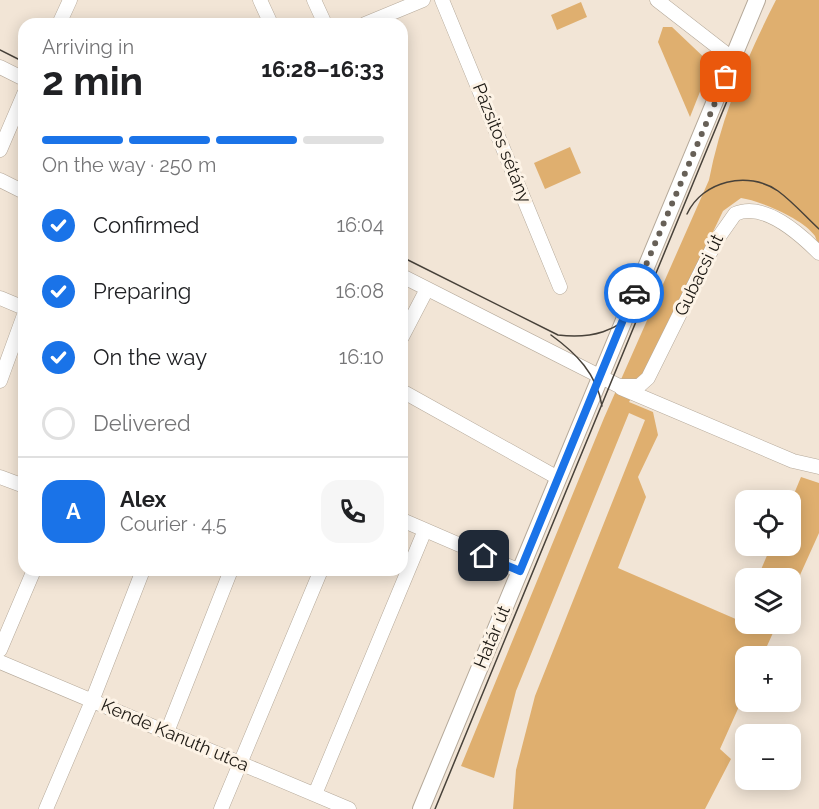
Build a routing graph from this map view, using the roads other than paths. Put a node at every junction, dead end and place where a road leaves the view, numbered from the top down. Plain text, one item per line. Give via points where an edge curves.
1 (70, 0) edge
2 (260, 0) edge
3 (314, 0) edge
4 (423, 0) edge
5 (442, 0) edge
6 (657, 0) edge
7 (757, 0) edge
8 (61, 18) edge
9 (268, 18) edge
10 (322, 18) edge
11 (380, 18) edge
12 (733, 59) junction
13 (0, 67) edge
14 (18, 76) edge
15 (18, 108) edge
16 (0, 150) edge
17 (0, 180) edge
18 (18, 189) edge
19 (819, 253) edge
20 (408, 279) edge
21 (560, 287) dead end
22 (427, 289) junction
23 (0, 298) edge
24 (18, 306) edge
25 (408, 325) edge
26 (18, 332) edge
27 (652, 369) junction
28 (600, 375) junction
29 (0, 381) edge
30 (619, 386) junction
31 (408, 394) edge
32 (670, 409) junction
33 (819, 467) edge
34 (0, 477) edge
35 (558, 478) junction
36 (18, 484) edge
37 (408, 523) edge
38 (425, 530) junction
39 (408, 571) edge
40 (520, 571) junction
41 (31, 576) edge
42 (141, 576) edge
43 (229, 576) edge
44 (319, 576) edge
45 (406, 576) edge
46 (0, 650) edge
47 (0, 662) edge
48 (93, 701) junction
49 (167, 732) junction
50 (241, 763) junction
51 (315, 794) junction
52 (52, 807) edge
53 (221, 809) edge
54 (349, 809) edge
55 (421, 809) edge

1 - 8 street
2 - 9 street
3 - 10 street
4 - 11 street
5 - 21 street, Pázsitos sétány
6 - 12 street
7 - 12 main road, Határ út
12 - 28 main road, Határ út
13 - 14 street
15 - 16 street
17 - 18 street
19 - 27 street, Gubacsi út via 770,217 748,210 735,214 716,241
20 - 22 street
22 - 25 street
22 - 28 street
23 - 24 street
26 - 29 street
27 - 30 street, Gubacsi út via 642,384
27 - 32 street via 653,393
28 - 30 street
28 - 35 main road, Határ út
30 - 32 street
31 - 35 street
32 - 33 street via 793,461
34 - 36 street
35 - 40 main road, Határ út
37 - 38 street
38 - 39 street
38 - 40 street
40 - 55 main road, Határ út
41 - 46 street
42 - 48 street
43 - 49 street
44 - 50 street
45 - 51 street
47 - 48 street, Kende Kanuth utca
48 - 49 street, Kende Kanuth utca
48 - 52 street
49 - 50 street, Kende Kanuth utca
50 - 51 street, Kende Kanuth utca
50 - 53 street
51 - 54 street, Kende Kanuth utca

